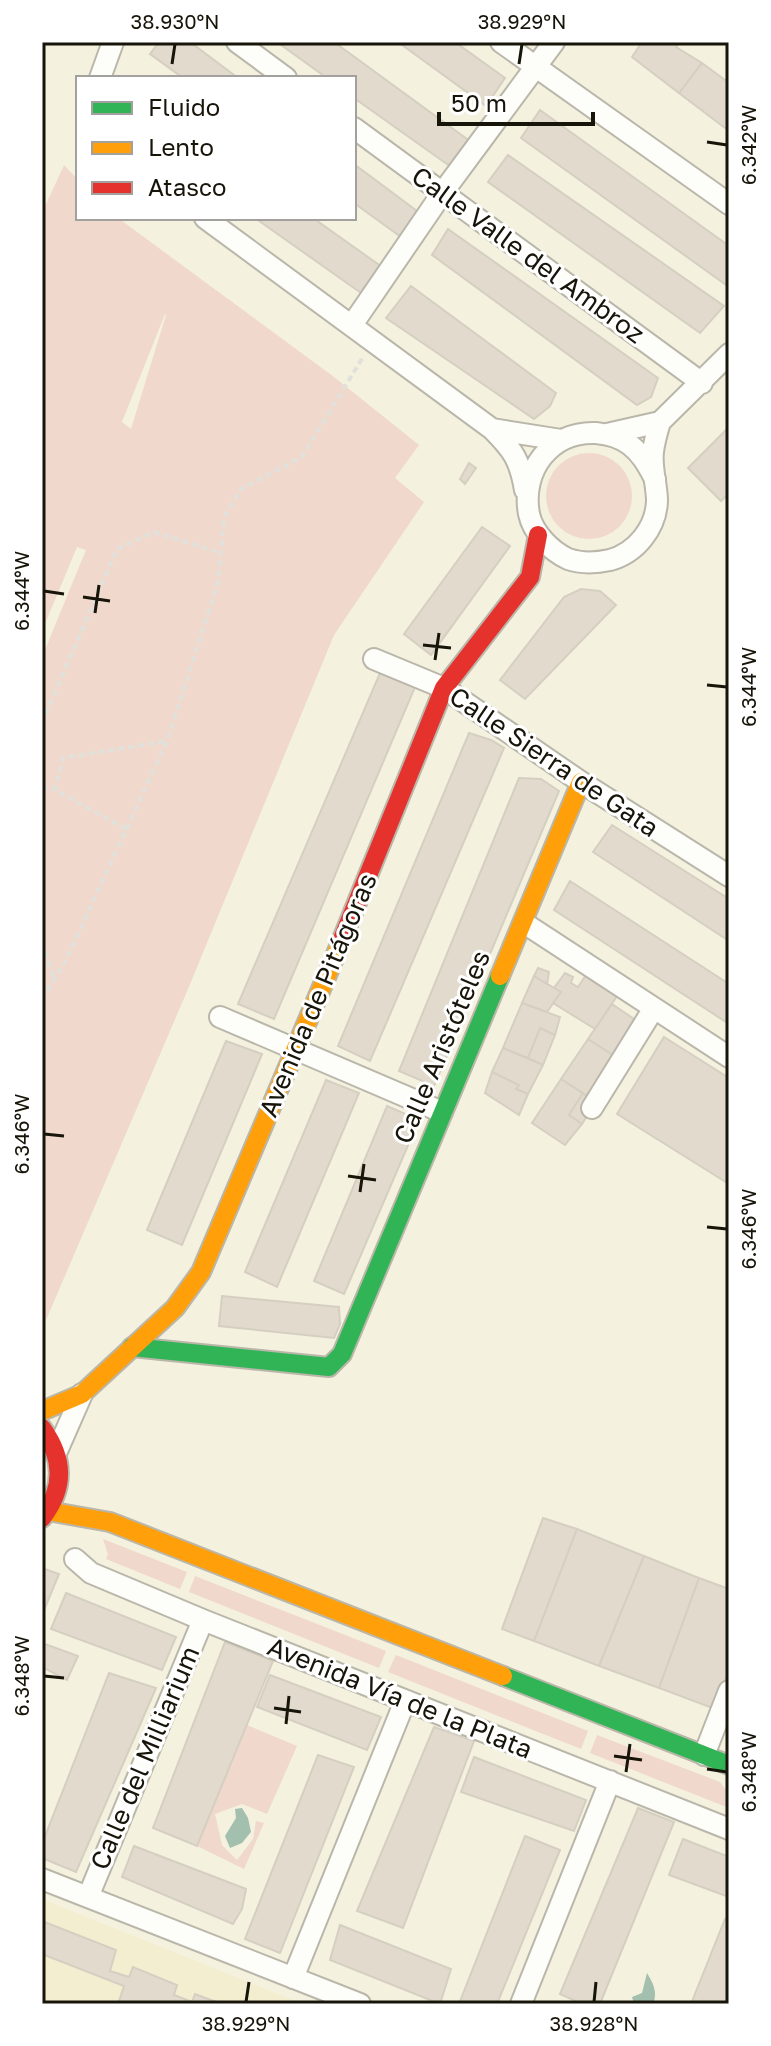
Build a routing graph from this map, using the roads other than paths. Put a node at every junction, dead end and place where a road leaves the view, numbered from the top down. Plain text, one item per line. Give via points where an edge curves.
1 (113, 42) edge
2 (237, 42) edge
3 (501, 42) edge
4 (554, 42) edge
5 (536, 68) junction
6 (101, 76) edge
7 (283, 76) edge
8 (356, 129) edge
9 (443, 192) junction
10 (729, 204) edge
11 (208, 220) edge
12 (352, 325) junction
13 (729, 354) edge
14 (702, 383) junction
15 (660, 422) junction
16 (492, 429) junction
17 (607, 434) junction
18 (561, 440) junction
19 (655, 479) junction
20 (527, 496) junction
21 (538, 535) junction
22 (575, 561) junction
23 (530, 577) junction
24 (374, 659) dead end
25 (444, 688) junction
26 (581, 782) junction
27 (729, 876) edge
28 (524, 923) junction
29 (654, 1008) junction
30 (220, 1017) dead end
31 (297, 1050) junction
32 (729, 1057) edge
33 (592, 1108) dead end
34 (442, 1112) junction
35 (132, 1347) junction
36 (82, 1394) junction
37 (42, 1411) edge
38 (42, 1428) edge
39 (57, 1451) junction
40 (61, 1474) junction
41 (45, 1514) edge
42 (110, 1522) junction
43 (75, 1559) dead end
44 (203, 1620) junction
45 (729, 1691) edge
46 (405, 1701) junction
47 (704, 1755) junction
48 (729, 1765) edge
49 (610, 1781) junction
50 (729, 1829) edge
51 (42, 1879) edge
52 (88, 1897) junction
53 (293, 1978) junction
54 (360, 2004) edge
55 (521, 2004) edge

1 - 6 street
2 - 7 street
3 - 5 street
4 - 5 street
5 - 9 street
5 - 10 street
8 - 9 street, Calle Valle del Ambroz
9 - 12 street
9 - 14 street, Calle Valle del Ambroz
11 - 12 street
12 - 16 street
13 - 14 street
14 - 15 street
15 - 17 street
15 - 19 street via 652,454
16 - 18 street
16 - 20 street via 520,462
17 - 18 street via 582,433
17 - 19 street via 628,443
18 - 20 street via 536,464
19 - 22 street via 657,504 638,545 619,558
20 - 21 street
21 - 22 street
21 - 23 street, Avenida de Pitágoras
22 - 23 street
23 - 25 street, Avenida de Pitágoras
24 - 25 street, Calle Sierra de Gata
25 - 26 street, Calle Sierra de Gata
25 - 31 street, Avenida de Pitágoras
26 - 27 street, Calle Sierra de Gata
26 - 28 street, Calle Aristóteles
28 - 29 street
28 - 34 street, Calle Aristóteles
29 - 32 street
29 - 33 street
30 - 31 street
31 - 34 street
31 - 35 street, Avenida de Pitágoras via 201,1272 175,1308
34 - 35 street, Calle Aristóteles via 344,1350 329,1367
35 - 36 street, Avenida de Pitágoras
36 - 37 street
36 - 39 street
38 - 39 street
39 - 40 street
40 - 41 street
40 - 42 street
41 - 42 street
42 - 47 street
43 - 44 street, Avenida Vía de la Plata via 91,1573
44 - 46 street, Avenida Vía de la Plata
44 - 52 street, Calle del Milliarium
45 - 47 street
46 - 49 street, Avenida Vía de la Plata
46 - 53 street
47 - 48 street
49 - 50 street, Avenida Vía de la Plata
49 - 55 street
51 - 52 street
52 - 53 street
53 - 54 street

